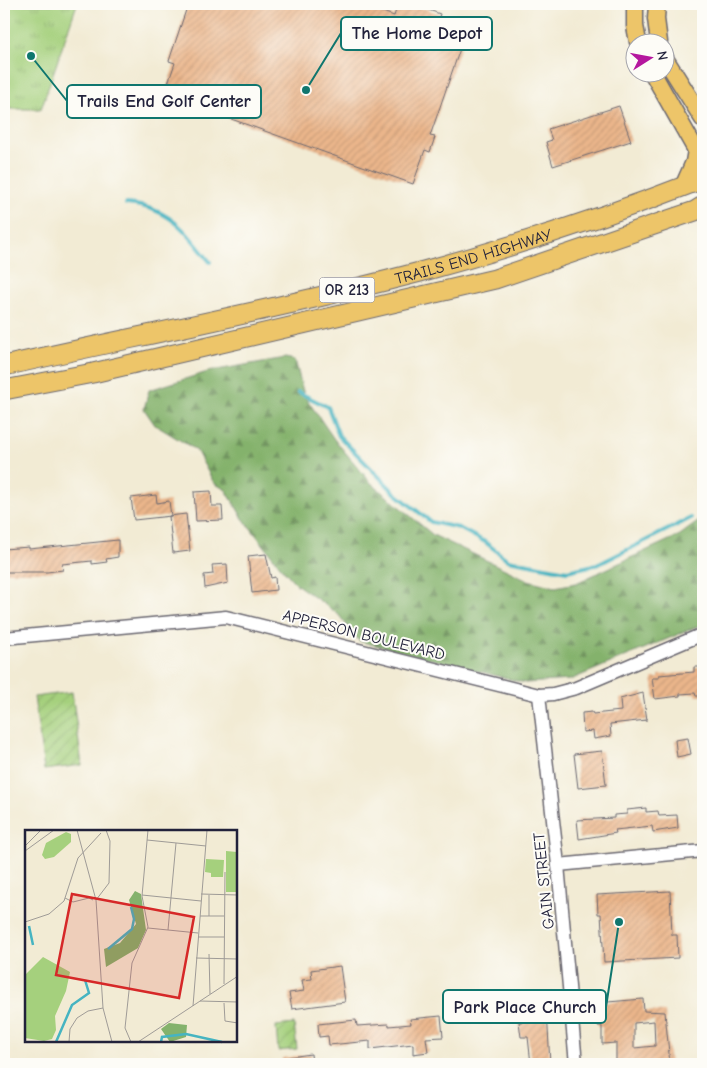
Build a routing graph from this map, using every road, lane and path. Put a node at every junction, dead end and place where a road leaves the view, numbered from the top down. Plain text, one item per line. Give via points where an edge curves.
1 (636, 4) edge
2 (657, 4) edge
3 (636, 32) edge
4 (658, 32) edge
5 (674, 74) edge
6 (658, 82) edge
7 (703, 119) edge
8 (703, 179) edge
9 (683, 187) junction
10 (700, 210) edge
11 (4, 366) edge
12 (4, 390) edge
13 (703, 634) edge
14 (4, 638) edge
15 (539, 695) junction
16 (703, 851) edge
17 (558, 865) junction
18 (576, 1064) edge

1 - 3 main road
2 - 4 main road
5 - 7 main road
6 - 9 main road via 696,150
8 - 9 highway, TRAILS END HIGHWAY / OR 213
9 - 11 highway, TRAILS END HIGHWAY / OR 213 via 589,220 422,271 268,309
10 - 12 highway, TRAILS END HIGHWAY / OR 213 via 495,279 217,345
13 - 15 street, APPERSON BOULEVARD via 576,688
14 - 15 street, APPERSON BOULEVARD via 226,617
15 - 17 street, GAIN STREET
16 - 17 street
17 - 18 street, GAIN STREET

